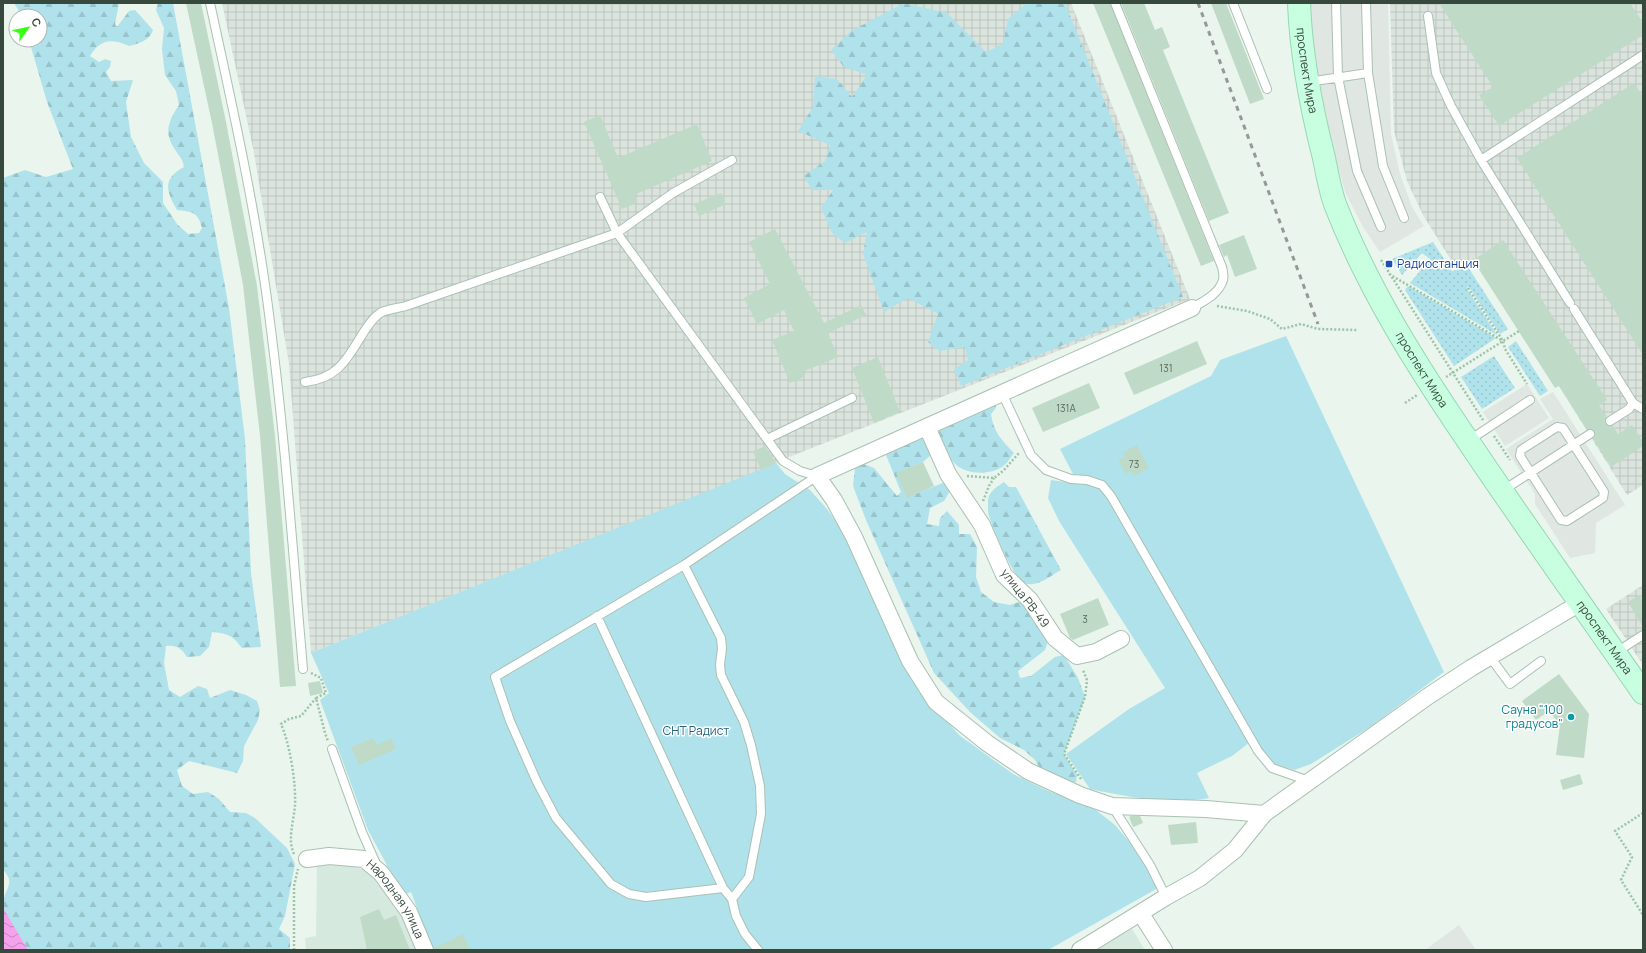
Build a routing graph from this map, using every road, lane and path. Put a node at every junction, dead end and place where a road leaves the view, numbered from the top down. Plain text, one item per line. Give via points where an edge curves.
1 (210, 3) edge
2 (1115, 3) edge
3 (1233, 3) edge
4 (1298, 3) edge
5 (1336, 3) edge
6 (1366, 3) edge
7 (1428, 16) dead end
8 (1643, 56) edge
9 (1368, 73) junction
10 (1338, 77) junction
11 (1307, 82) junction
12 (1267, 90) dead end
13 (732, 160) dead end
14 (1481, 160) junction
15 (600, 198) dead end
16 (1404, 218) dead end
17 (1381, 227) dead end
18 (617, 233) junction
19 (1381, 260) dead end
20 (1388, 273) junction
21 (1468, 288) dead end
22 (1196, 305) junction
23 (1357, 330) dead end
24 (1518, 331) dead end
25 (1502, 341) junction
26 (1452, 373) junction
27 (1441, 380) dead end
28 (305, 382) dead end
29 (1527, 384) dead end
30 (1002, 393) junction
31 (1418, 395) dead end
32 (852, 398) dead end
33 (1530, 400) dead end
34 (1405, 403) dead end
35 (1633, 403) junction
36 (1643, 408) edge
37 (1610, 421) dead end
38 (927, 427) junction
39 (1488, 427) junction
40 (1590, 434) dead end
41 (767, 439) junction
42 (1468, 441) junction
43 (1574, 445) junction
44 (1027, 447) junction
45 (942, 461) junction
46 (1530, 473) junction
47 (817, 476) junction
48 (1522, 478) junction
49 (1501, 492) junction
50 (684, 565) junction
51 (1580, 603) junction
52 (597, 616) junction
53 (1643, 634) edge
54 (1121, 639) dead end
55 (1615, 653) junction
56 (1077, 656) junction
57 (1490, 657) junction
58 (1541, 661) dead end
59 (302, 669) joint
60 (1642, 691) edge
61 (316, 698) junction
62 (332, 749) joint
63 (1309, 781) junction
64 (1087, 797) junction
65 (1112, 806) junction
66 (1643, 813) edge
67 (1264, 814) junction
68 (307, 859) junction
69 (381, 873) junction
70 (723, 888) junction
71 (1166, 897) junction
72 (732, 899) junction
73 (1141, 914) junction
74 (1643, 915) edge
75 (294, 950) edge
76 (425, 950) edge
77 (758, 950) edge
78 (1080, 950) edge
79 (1164, 950) edge

1 - 59 lane via 244,164 270,321 283,436
2 - 22 lane via 1222,267 1224,279 1218,291
3 - 12 lane
4 - 11 street, проспект Мира
5 - 10 lane
6 - 9 lane
7 - 14 lane via 1436,73
8 - 14 lane
9 - 10 lane
9 - 16 lane via 1383,166
10 - 11 lane
10 - 17 lane via 1357,171
11 - 42 street, проспект Мира via 1335,203 1391,320 1431,387
13 - 18 lane via 673,193
14 - 35 lane
15 - 18 lane
18 - 28 lane via 382,312 371,321 343,365 319,381
18 - 41 lane
19 - 20 path
20 - 25 path
20 - 26 path
21 - 25 path
22 - 23 path via 1247,311 1270,319 1282,329 1301,324 1318,329
22 - 30 street
24 - 25 path
25 - 26 path
25 - 29 path
26 - 27 path
26 - 39 path
30 - 38 street
30 - 44 lane
31 - 34 path
32 - 41 lane
33 - 39 lane
35 - 36 lane
35 - 37 lane via 1629,409
38 - 45 street, улица РВ-49
38 - 47 street
39 - 42 lane
39 - 48 path
40 - 43 lane
41 - 47 lane via 783,461 800,471
42 - 49 street, проспект Мира
43 - 46 lane
43 - 46 lane via 1563,428 1557,427 1521,450 1520,456
43 - 46 lane via 1604,492 1603,498 1567,521 1561,520
44 - 45 path via 994,478 967,476 956,472
44 - 63 lane via 1031,455 1046,470 1071,479 1088,480 1102,485 1111,496 1258,750 1272,768
45 - 56 street, улица РВ-49 via 982,525 1004,574 1030,600 1055,638
46 - 48 lane
47 - 50 lane
47 - 64 street via 834,500 854,537 910,661 936,702 987,743 1028,771
48 - 49 lane
49 - 51 street, проспект Мира
50 - 52 lane
50 - 72 lane via 721,638 722,675 744,722 760,786 761,814 749,877
51 - 55 street, проспект Мира
51 - 57 street
52 - 70 lane
52 - 70 lane via 495,677 510,721 537,782 556,818 611,884 629,894 646,897
53 - 55 lane
54 - 56 street via 1096,652
55 - 60 street, проспект Мира
56 - 64 path via 1087,680 1084,697 1064,754 1088,789
57 - 58 lane via 1510,684
57 - 63 street via 1427,697
59 - 61 path via 321,678 326,693
61 - 62 path
61 - 68 path via 301,716 281,724 289,746 295,806 291,848 295,856
62 - 69 lane via 362,832
63 - 67 street
64 - 65 street
65 - 67 street
65 - 71 lane via 1150,865
66 - 74 path via 1615,831 1632,857 1621,880
67 - 71 street via 1234,850 1200,878
68 - 69 street, Народная улица via 329,856 364,859
68 - 75 path via 298,869 294,886
69 - 76 street, Народная улица via 409,912
70 - 72 lane
71 - 73 street
72 - 77 lane via 736,916 745,934
73 - 78 street
73 - 79 street

